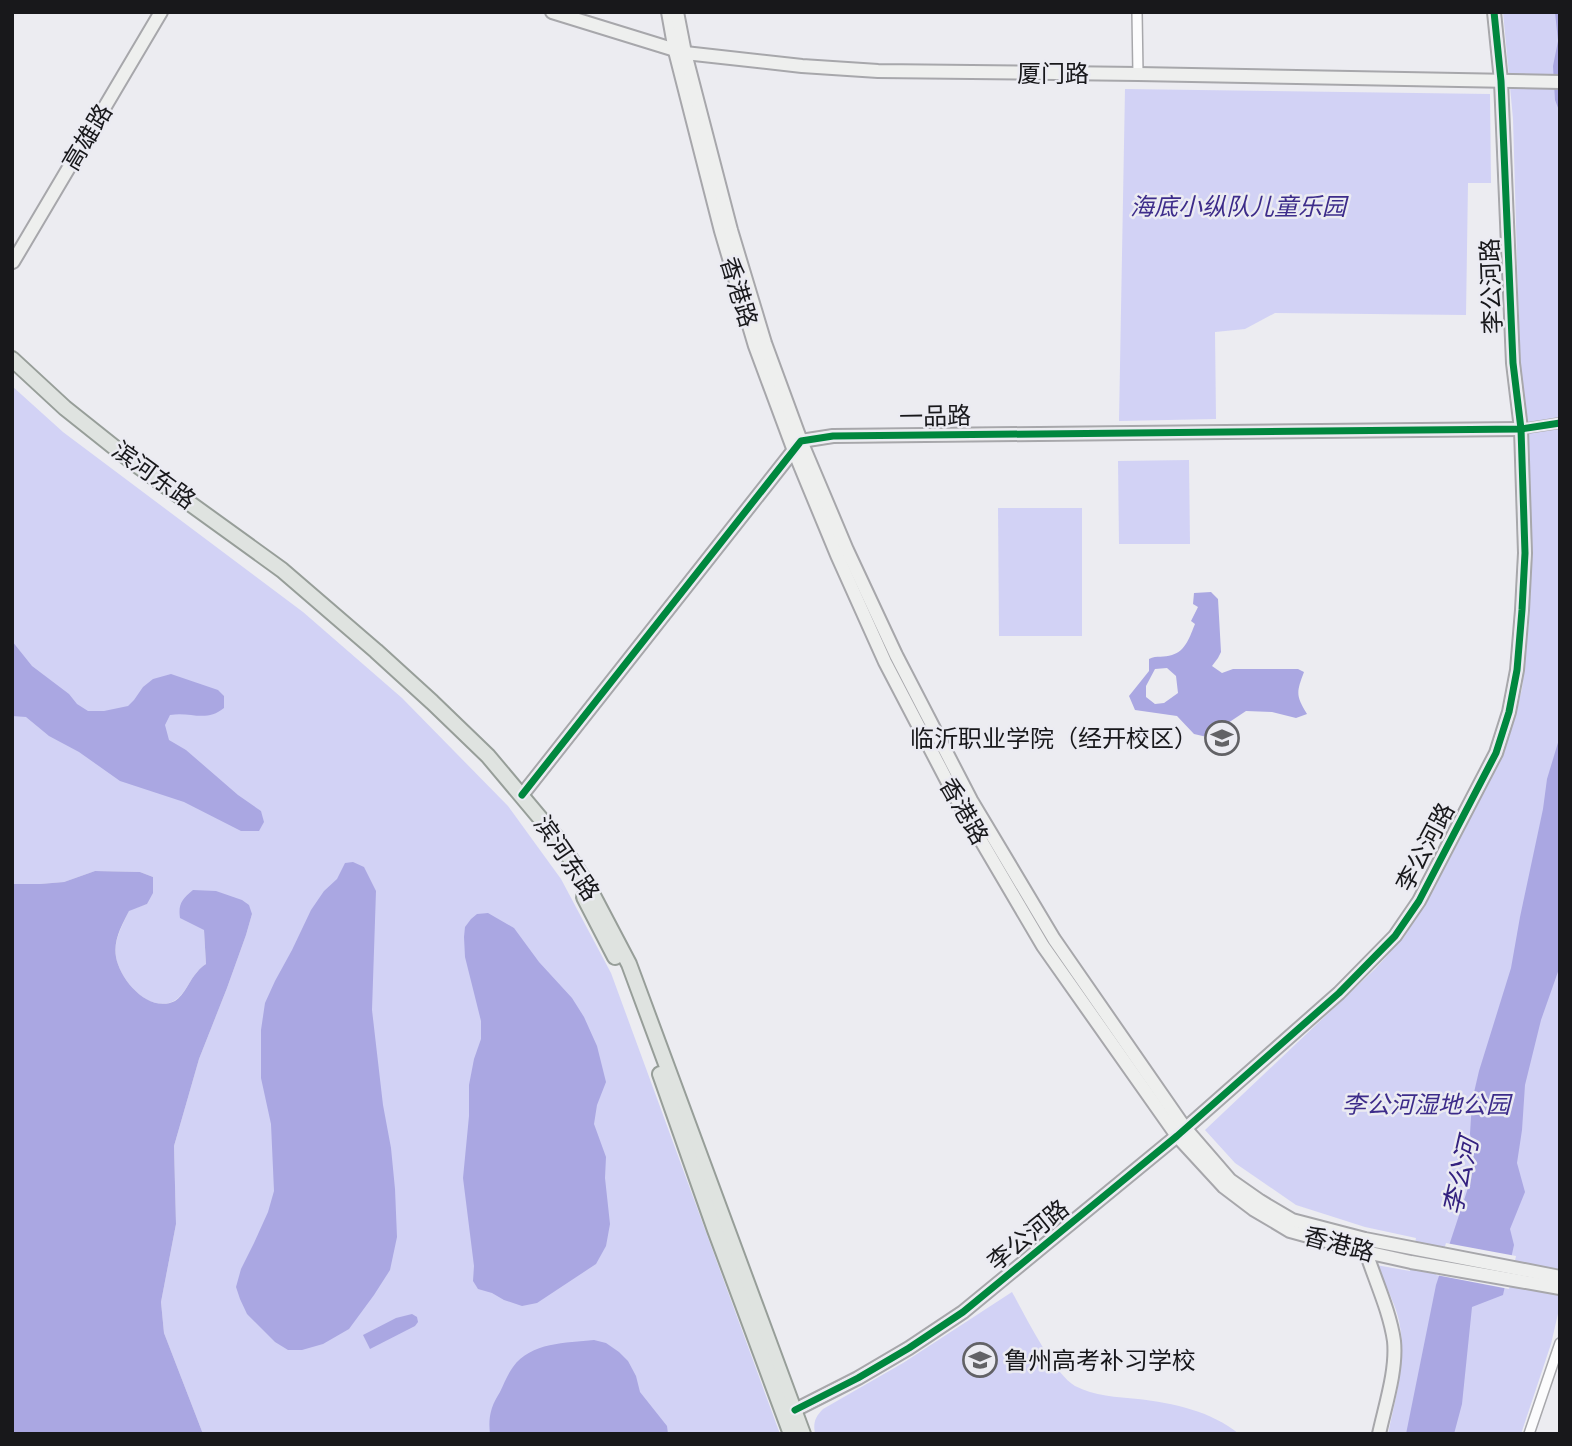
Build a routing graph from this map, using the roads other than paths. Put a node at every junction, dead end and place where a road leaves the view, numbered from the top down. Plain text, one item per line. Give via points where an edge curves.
1 (162, 12) edge
2 (552, 12) edge
3 (668, 12) edge
4 (677, 12) edge
5 (1137, 12) edge
6 (1494, 12) edge
7 (680, 52) junction
8 (1138, 74) junction
9 (1501, 81) junction
10 (1560, 82) edge
11 (13, 262) edge
12 (12, 359) edge
13 (12, 371) edge
14 (1560, 423) edge
15 (1521, 429) junction
16 (798, 446) junction
17 (522, 795) junction
18 (1181, 1132) junction
19 (1366, 1252) junction
20 (1560, 1277) edge
21 (1534, 1278) junction
22 (1560, 1288) edge
23 (1560, 1343) edge
24 (794, 1410) junction
25 (791, 1434) edge
26 (803, 1434) edge
27 (1379, 1434) edge
28 (1529, 1434) edge

1 - 11 street, 高雄路
2 - 7 street, 厦门路
3 - 7 street, 香港路
4 - 7 street, 香港路
5 - 8 street
6 - 9 street, 李公河路
7 - 8 street, 厦门路 via 878,71
7 - 16 street, 香港路
8 - 9 street, 厦门路
9 - 10 street, 厦门路
9 - 15 street, 李公河路 via 1513,363
12 - 17 main road, 滨河东路 via 134,463 282,570 432,702
13 - 25 main road, 滨河东路 via 61,416 264,567 371,658 481,761 546,839 580,890 621,969
14 - 15 street
15 - 16 street, 一品路 via 833,436
15 - 18 street, 李公河路 via 1522,610 1517,670 1496,753 1419,901 1395,936
16 - 17 street
16 - 18 street, 香港路 via 962,785 1054,939
17 - 24 main road, 滨河东路 via 589,886 629,964
18 - 19 street, 香港路 via 1223,1187 1254,1209 1290,1231
18 - 21 street, 香港路 via 1230,1180 1292,1220
18 - 24 street, 李公河路 via 963,1312 858,1378
19 - 21 street, 香港路
19 - 27 street via 1394,1342
20 - 21 street, 香港路
21 - 22 street, 香港路
23 - 28 street
24 - 26 main road, 滨河东路

